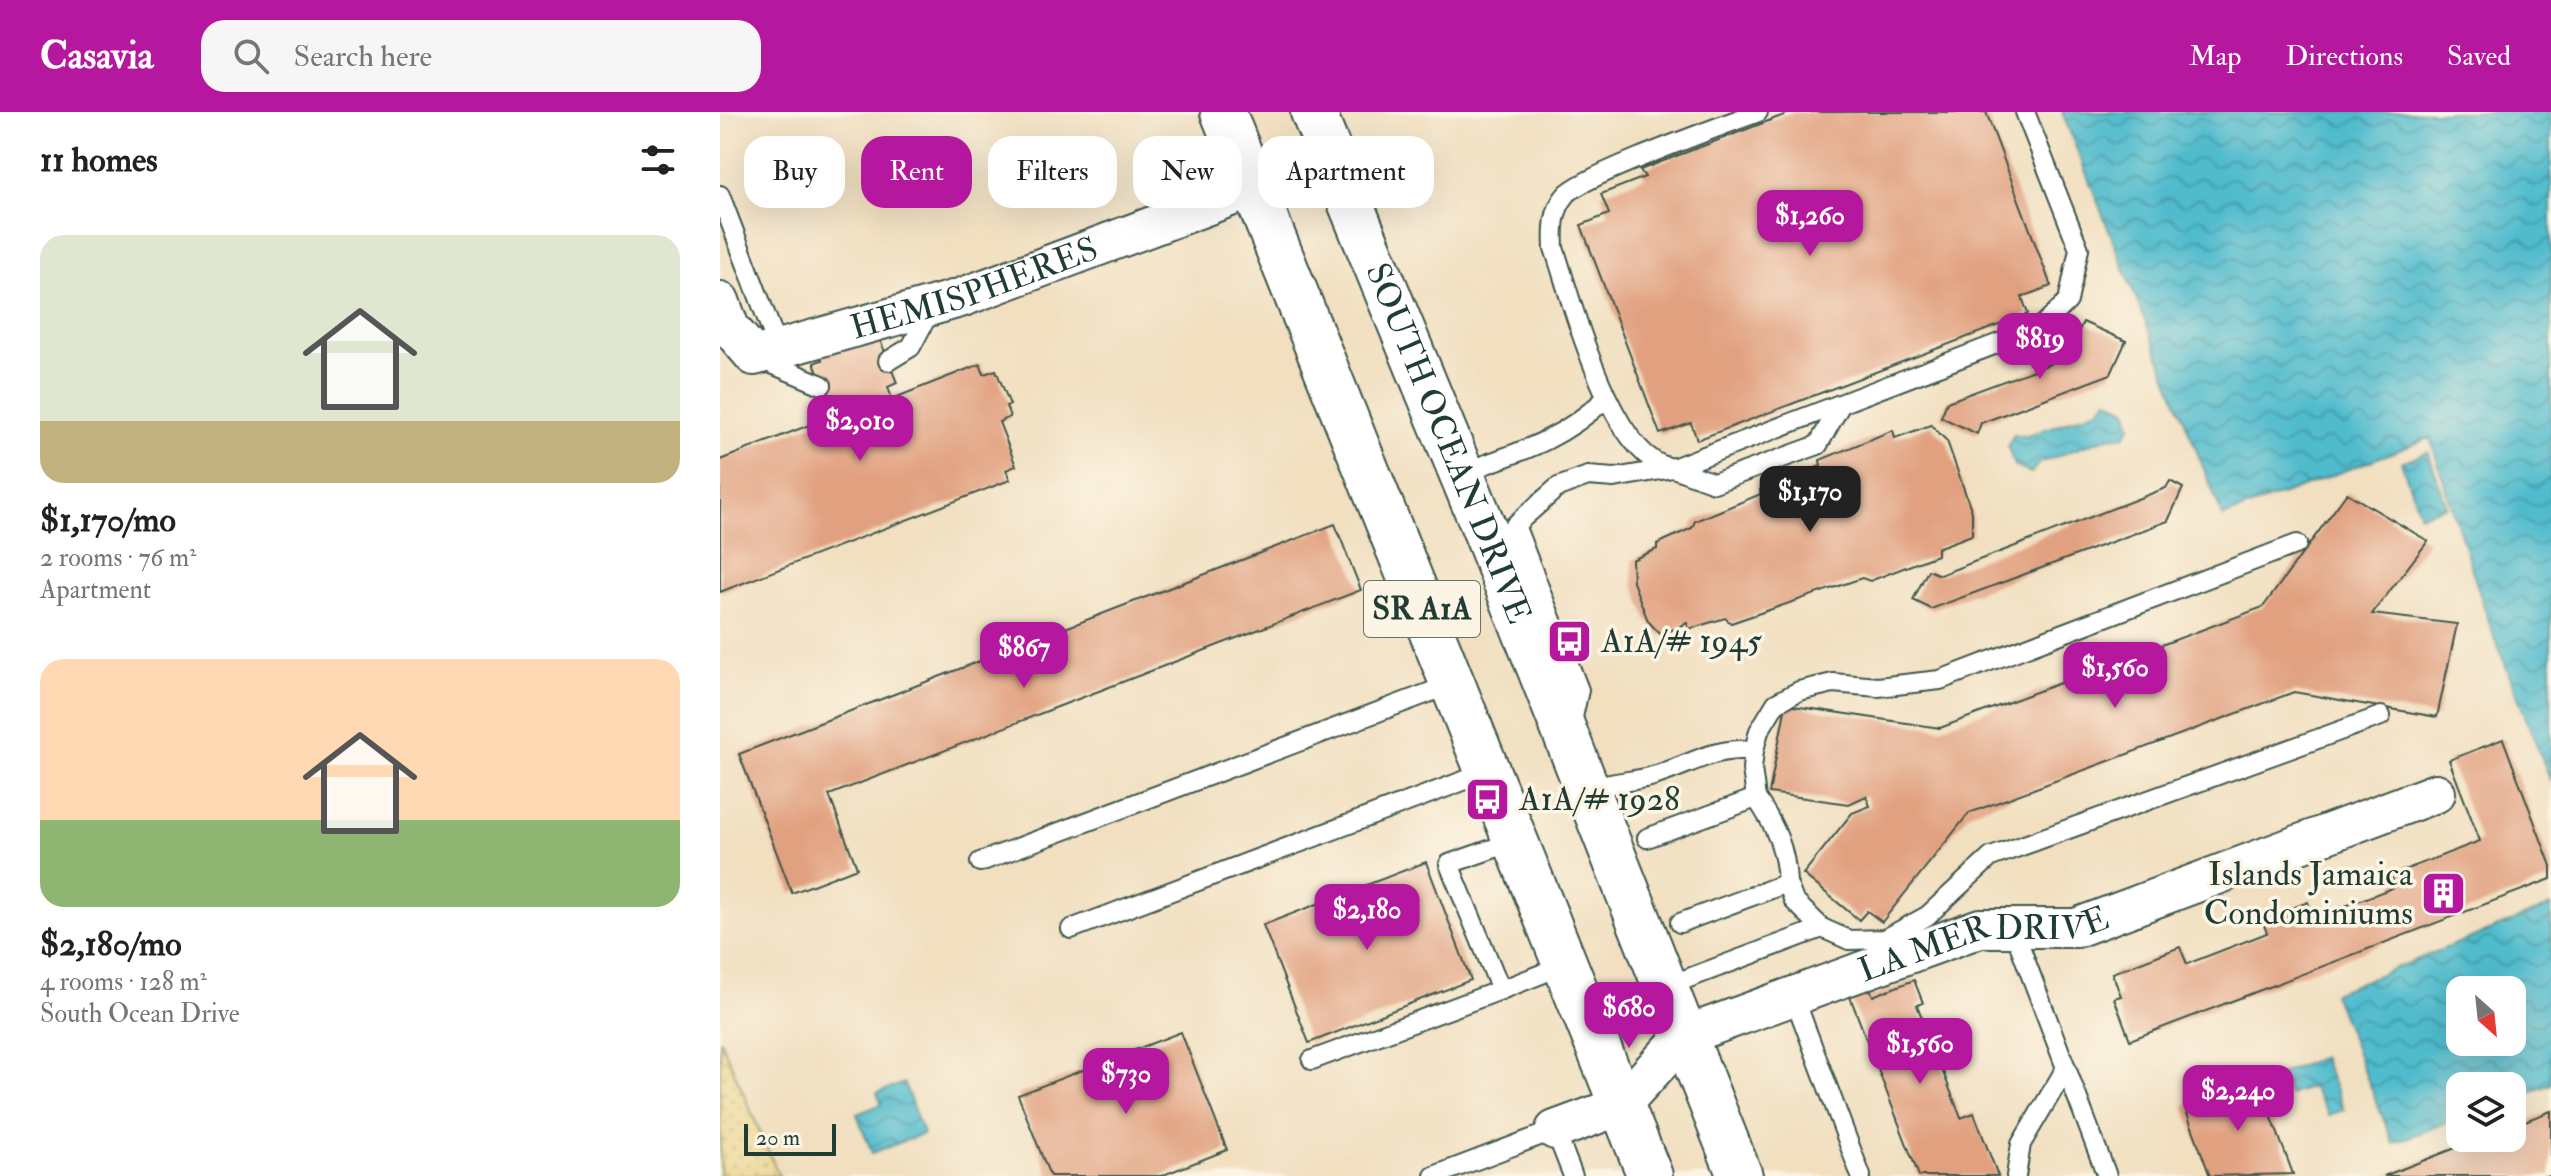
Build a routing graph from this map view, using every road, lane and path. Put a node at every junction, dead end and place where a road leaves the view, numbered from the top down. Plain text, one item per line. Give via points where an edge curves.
1 (1223, 112) edge
2 (1313, 112) edge
3 (1758, 112) edge
4 (2025, 112) edge
5 (1254, 188) junction
6 (722, 205) edge
7 (720, 301) edge
8 (933, 306) junction
9 (767, 353) junction
10 (888, 361) dead end
11 (822, 385) dead end
12 (1605, 399) junction
13 (1841, 404) junction
14 (1673, 468) junction
15 (1461, 473) junction
16 (2297, 544) dead end
17 (1452, 684) junction
18 (2381, 716) dead end
19 (1568, 741) junction
20 (1754, 750) junction
21 (1487, 772) junction
22 (1588, 790) junction
23 (2436, 793) dead end
24 (1756, 798) junction
25 (1647, 838) dead end
26 (1515, 841) junction
27 (980, 862) dead end
28 (1787, 883) junction
29 (1680, 923) dead end
30 (1822, 928) junction
31 (2013, 928) junction
32 (1071, 929) dead end
33 (1564, 965) junction
34 (1665, 987) junction
35 (1501, 990) junction
36 (1794, 997) junction
37 (1684, 1036) junction
38 (1312, 1060) dead end
39 (2066, 1068) junction
40 (1620, 1106) junction
41 (1555, 1130) junction
42 (1434, 1176) edge
43 (1573, 1176) edge
44 (1650, 1176) edge
45 (1740, 1176) edge
46 (1861, 1176) edge
47 (2016, 1176) edge
48 (2107, 1176) edge

1 - 5 main road, SR A1A
2 - 15 main road, SOUTH OCEAN DRIVE / SR A1A
3 - 12 lane via 1566,194 1553,224 1554,248
4 - 13 lane via 2079,249 2068,301 2041,327
5 - 8 street, HEMISPHERES
5 - 17 main road, SR A1A
6 - 9 lane
7 - 9 street via 730,328
8 - 9 street, HEMISPHERES
8 - 10 lane via 911,347
9 - 11 lane
12 - 14 lane via 1651,461
12 - 15 lane via 1551,441
13 - 14 lane
13 - 14 lane via 1825,436 1810,449 1714,483
14 - 19 lane via 1614,478 1588,476 1558,487 1515,525 1579,690
15 - 19 main road, SOUTH OCEAN DRIVE / SR A1A
16 - 20 lane via 1940,680 1878,687 1833,683 1799,691 1776,703
17 - 21 main road, SR A1A
17 - 27 lane
18 - 30 lane via 1991,857 1927,916 1885,939 1849,940
19 - 22 main road, SOUTH OCEAN DRIVE / SR A1A
20 - 22 lane via 1724,749 1652,776
20 - 24 lane
21 - 26 main road, SR A1A
21 - 32 lane
22 - 34 main road, SOUTH OCEAN DRIVE / SR A1A
23 - 31 street, LA MER DRIVE via 2076,928
24 - 25 lane
24 - 28 lane via 1776,829 1787,862
26 - 33 main road, SR A1A
26 - 35 lane via 1449,864
28 - 29 lane
28 - 30 lane via 1794,901
30 - 34 lane
31 - 36 street, LA MER DRIVE via 1980,928
31 - 39 lane
33 - 35 lane
33 - 40 main road, SR A1A
34 - 37 main road, SOUTH OCEAN DRIVE / SR A1A
35 - 38 lane
36 - 37 street, LA MER DRIVE
36 - 46 lane
37 - 40 street, LA MER DRIVE
37 - 45 main road, SOUTH OCEAN DRIVE / SR A1A
39 - 47 lane via 2021,1144
39 - 48 lane
40 - 41 street, LA MER DRIVE
40 - 44 main road, SR A1A
41 - 42 lane
41 - 43 lane

